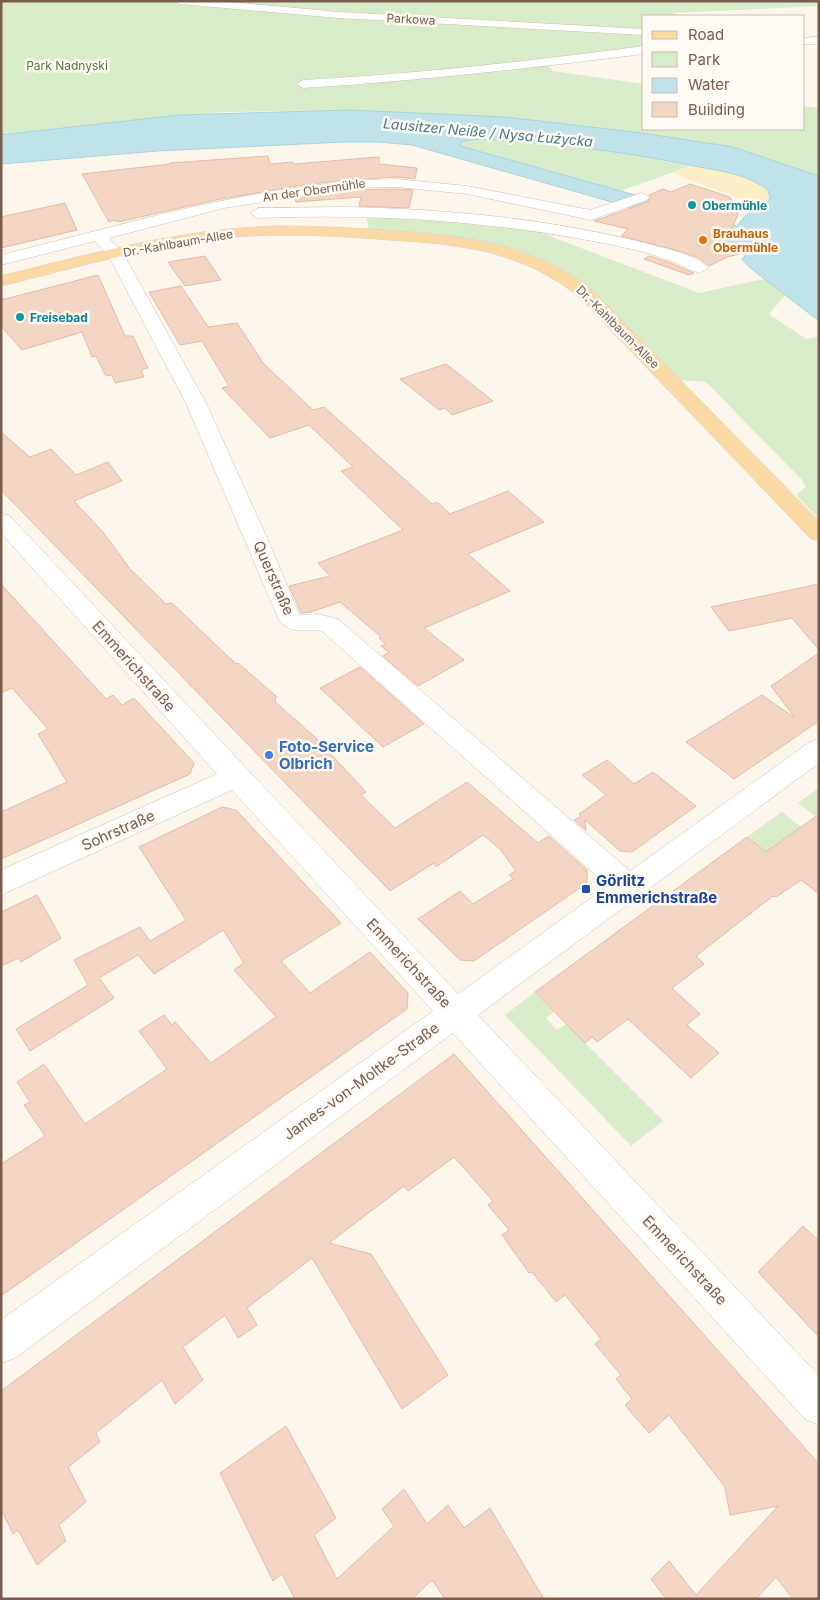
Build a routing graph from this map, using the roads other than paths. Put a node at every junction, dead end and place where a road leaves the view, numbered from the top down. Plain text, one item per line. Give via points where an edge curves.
1 (180, 1) edge
2 (642, 32) edge
3 (805, 40) edge
4 (819, 40) edge
5 (642, 50) edge
6 (303, 84) dead end
7 (642, 198) dead end
8 (199, 211) junction
9 (359, 212) junction
10 (358, 233) junction
11 (98, 235) junction
12 (115, 253) junction
13 (1, 260) edge
14 (700, 268) dead end
15 (1, 281) edge
16 (1, 520) edge
17 (819, 534) edge
18 (819, 749) edge
19 (236, 778) junction
20 (1, 883) edge
21 (629, 886) junction
22 (455, 1012) junction
23 (1, 1344) edge
24 (819, 1405) edge

1 - 2 street, Parkowa via 339,15
3 - 4 street
5 - 6 street via 544,64
7 - 8 street, An der Obermühle via 591,215 467,190 371,183 279,194
8 - 9 street via 216,215
8 - 11 street, An der Obermühle
9 - 10 street
9 - 14 street via 517,222 658,250
10 - 12 main road, Dr.-Kahlbaum-Allee via 234,233 189,238
10 - 17 main road, Dr.-Kahlbaum-Allee via 446,239 485,246 529,258 564,276 606,313
11 - 12 street
11 - 13 street, An der Obermühle
12 - 15 main road, Dr.-Kahlbaum-Allee
12 - 21 street, Querstraße via 196,404 287,615 294,623 330,625
16 - 19 street, Emmerichstraße
18 - 21 street, James-von-Moltke-Straße
19 - 20 street, Sohrstraße
19 - 22 street, Emmerichstraße
21 - 22 street, James-von-Moltke-Straße
22 - 23 street, James-von-Moltke-Straße
22 - 24 street, Emmerichstraße

